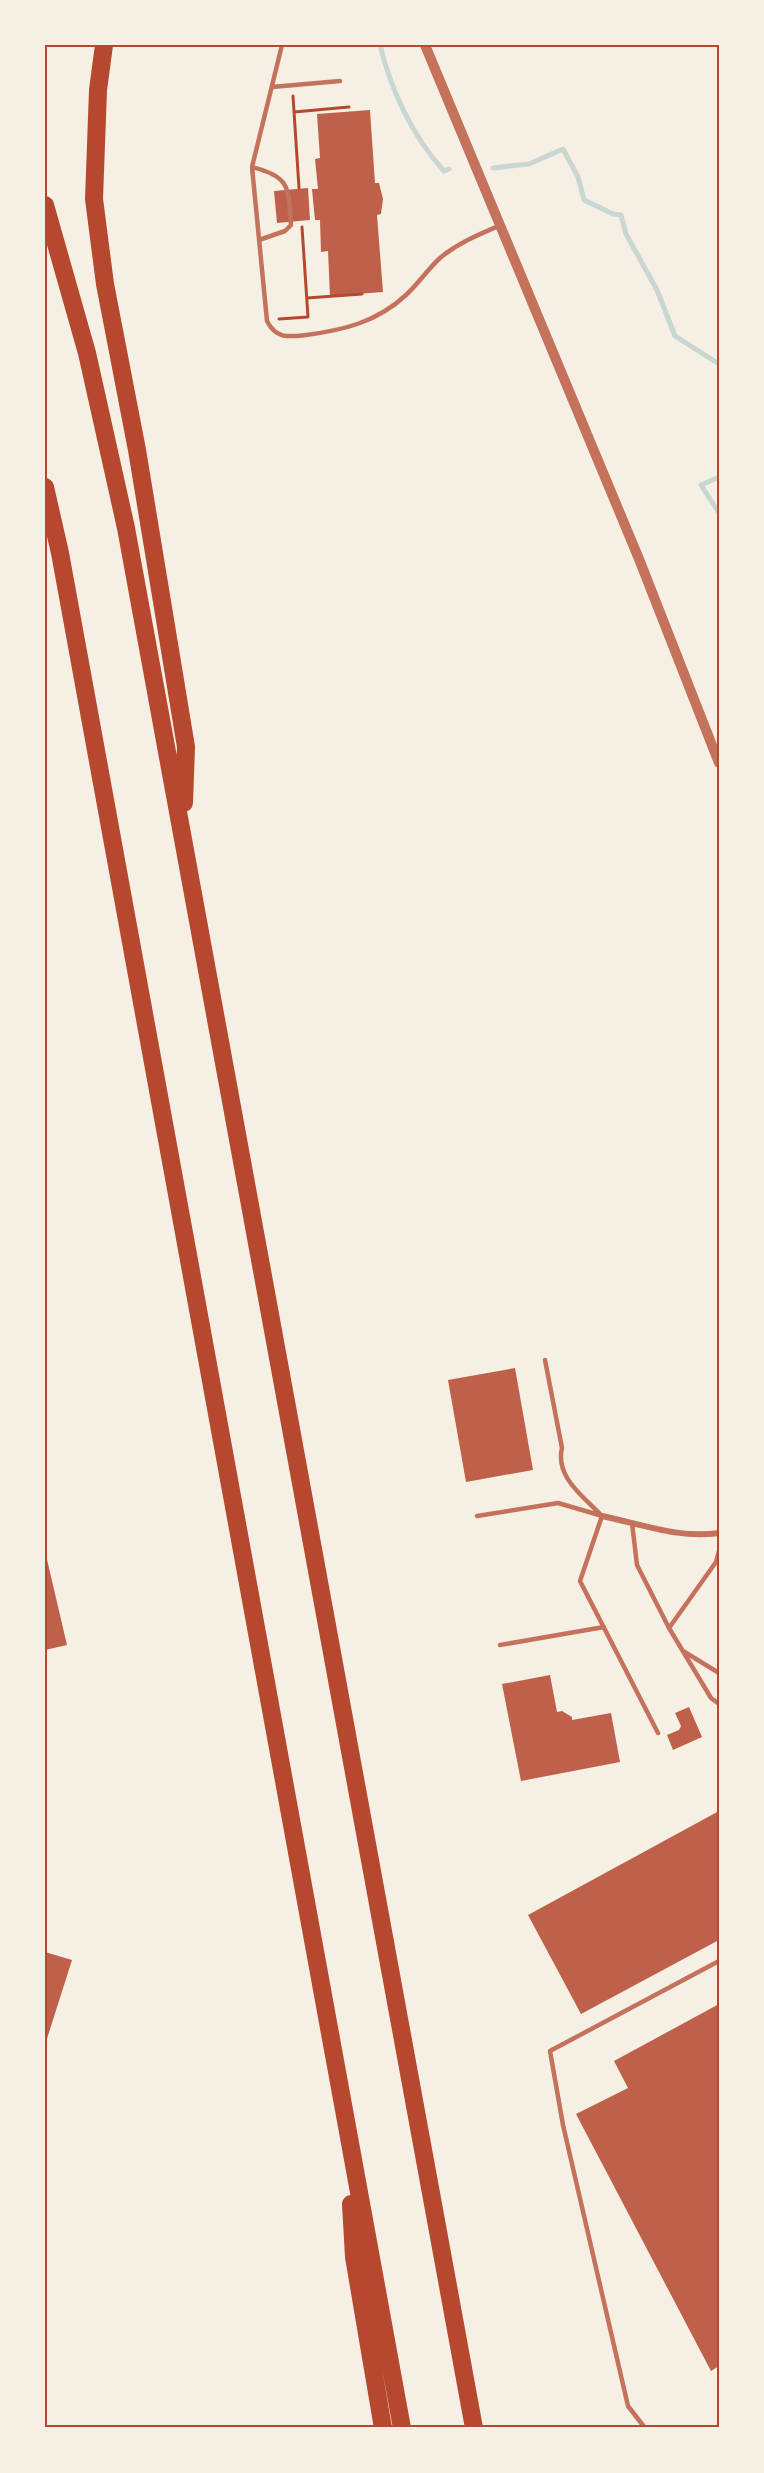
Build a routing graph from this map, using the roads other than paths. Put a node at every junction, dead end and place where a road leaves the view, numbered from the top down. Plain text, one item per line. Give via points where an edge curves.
1 (104, 45) edge
2 (282, 45) edge
3 (425, 45) edge
4 (340, 81) dead end
5 (272, 87) junction
6 (252, 167) junction
7 (45, 205) edge
8 (501, 225) junction
9 (259, 240) junction
10 (45, 488) edge
11 (719, 763) edge
12 (183, 838) junction
13 (545, 1360) dead end
14 (477, 1516) dead end
15 (602, 1516) junction
16 (632, 1523) junction
17 (719, 1533) edge
18 (719, 1551) edge
19 (718, 1563) edge
20 (604, 1627) junction
21 (669, 1628) junction
22 (500, 1645) dead end
23 (681, 1649) junction
24 (719, 1673) edge
25 (719, 1704) edge
26 (658, 1732) dead end
27 (719, 1960) edge
28 (346, 2121) junction
29 (383, 2428) edge
30 (402, 2428) edge
31 (475, 2428) edge
32 (645, 2428) edge

1 - 12 highway via 98,90 94,199 105,284 186,747
2 - 5 lane
3 - 8 street
4 - 5 lane
5 - 6 lane
6 - 9 lane
6 - 9 lane via 283,179 289,196 291,225 275,236
7 - 12 highway via 87,353 126,528
8 - 9 lane via 441,258 379,317 337,331 288,337 271,330 267,321
8 - 11 street
10 - 28 highway
12 - 31 highway
13 - 15 lane via 562,1448 559,1460 566,1479
14 - 15 lane via 558,1503
15 - 16 street
15 - 20 lane via 580,1581
16 - 17 street via 703,1536
16 - 21 lane via 637,1565
18 - 19 lane
19 - 21 lane
20 - 22 lane
20 - 26 lane
21 - 23 lane
23 - 24 lane
23 - 25 lane via 711,1698
27 - 32 lane via 550,2051 563,2125 628,2406
28 - 29 highway via 354,2257
28 - 30 highway

